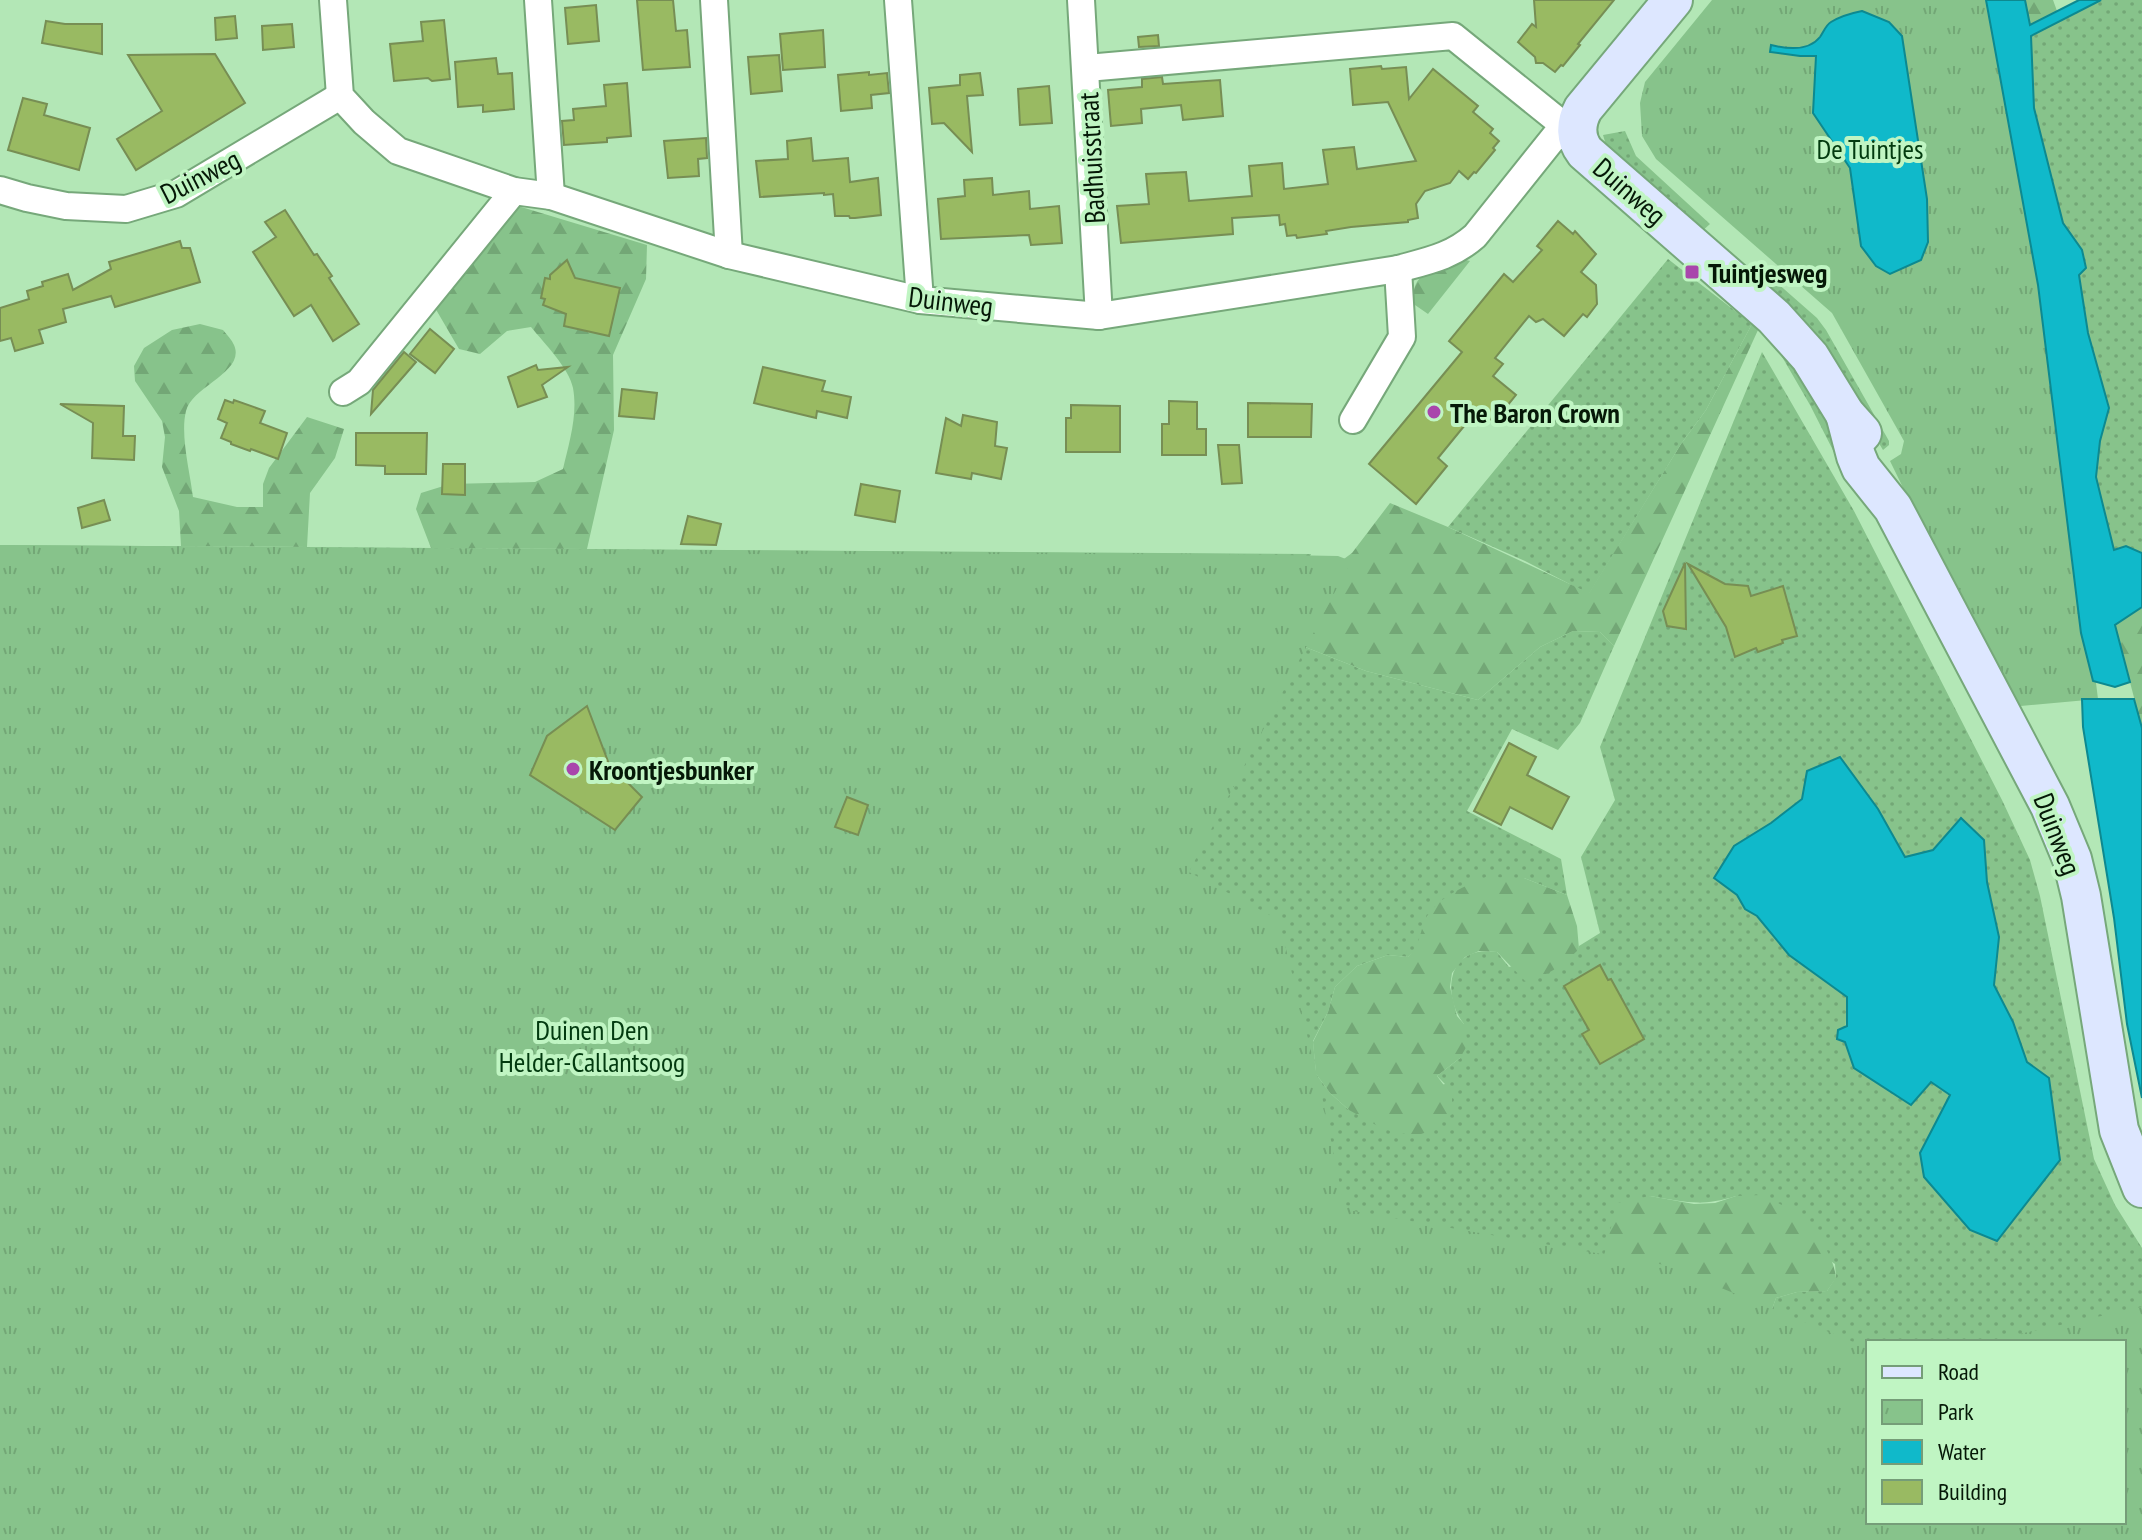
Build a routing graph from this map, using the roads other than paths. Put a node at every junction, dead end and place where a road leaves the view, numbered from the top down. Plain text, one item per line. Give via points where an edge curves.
1 (333, 0) edge
2 (538, 0) edge
3 (714, 0) edge
4 (898, 0) edge
5 (1081, 0) edge
6 (1673, 0) edge
7 (1087, 68) junction
8 (340, 96) junction
9 (1577, 136) junction
10 (0, 190) edge
11 (514, 191) junction
12 (551, 196) junction
13 (729, 255) junction
14 (1398, 269) junction
15 (920, 300) junction
16 (1099, 316) junction
17 (343, 392) dead end
18 (1353, 420) dead end
19 (2142, 1188) edge

1 - 8 street
2 - 12 street
3 - 13 street
4 - 15 street
5 - 7 street, Badhuisstraat
6 - 9 street via 1583,109
7 - 9 street via 1453,36
7 - 16 street, Badhuisstraat
8 - 10 street, Duinweg via 176,194 126,209 66,206
8 - 11 street, Duinweg via 398,151
9 - 14 street, Duinweg via 1555,136 1461,248
9 - 19 street, Duinweg via 1585,152 1791,334 1886,469 1893,508 2050,806 2072,859 2119,1130
11 - 12 street, Duinweg
11 - 17 street via 359,382
12 - 13 street, Duinweg
13 - 15 street, Duinweg
14 - 16 street, Duinweg
14 - 18 street via 1402,337
15 - 16 street, Duinweg

